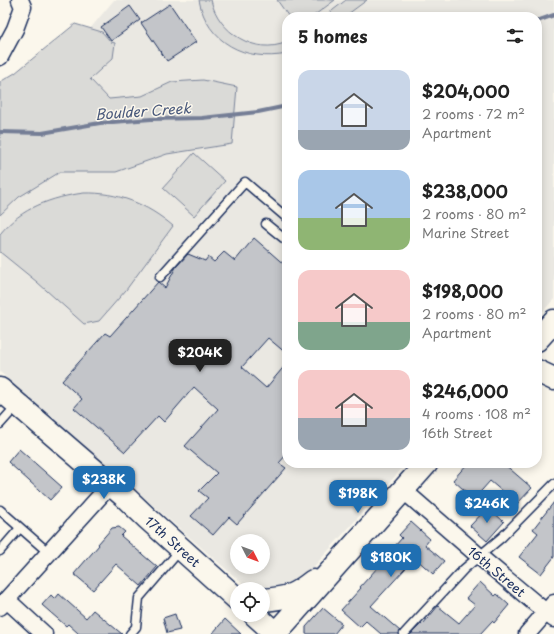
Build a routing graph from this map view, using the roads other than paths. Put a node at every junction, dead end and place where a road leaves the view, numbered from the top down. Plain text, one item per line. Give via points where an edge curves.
1 (20, 0) edge
2 (0, 57) edge
3 (282, 214) edge
4 (266, 224) dead end
5 (282, 237) edge
6 (160, 277) dead end
7 (554, 321) edge
8 (542, 334) edge
9 (542, 373) edge
10 (554, 379) edge
11 (0, 389) edge
12 (18, 405) junction
13 (0, 424) edge
14 (423, 468) edge
15 (110, 484) junction
16 (554, 484) edge
17 (403, 490) junction
18 (0, 510) edge
19 (20, 528) junction
20 (182, 549) junction
21 (0, 551) edge
22 (49, 552) junction
23 (480, 557) junction
24 (339, 561) junction
25 (230, 593) edge
26 (270, 600) edge
27 (3, 603) edge
28 (551, 612) edge
29 (262, 622) edge
30 (44, 634) edge
31 (130, 634) edge
32 (275, 634) edge
33 (404, 634) edge
34 (527, 634) edge

1 - 2 street via 23,7 16,29
3 - 6 lane via 245,182
4 - 5 lane
7 - 8 street
9 - 10 street
11 - 12 street, 17th Street
12 - 13 lane
12 - 15 street, 17th Street
14 - 17 street
15 - 20 street, 17th Street
15 - 22 street
16 - 23 lane
17 - 23 street, 16th Street
17 - 24 street
18 - 19 lane
19 - 21 lane
19 - 22 lane
20 - 25 street, 17th Street
20 - 31 lane via 139,598 136,627
22 - 27 street
23 - 28 street, 16th Street
23 - 33 lane via 464,569
24 - 26 street via 299,593
24 - 32 street
27 - 30 street
28 - 34 street
29 - 32 street

